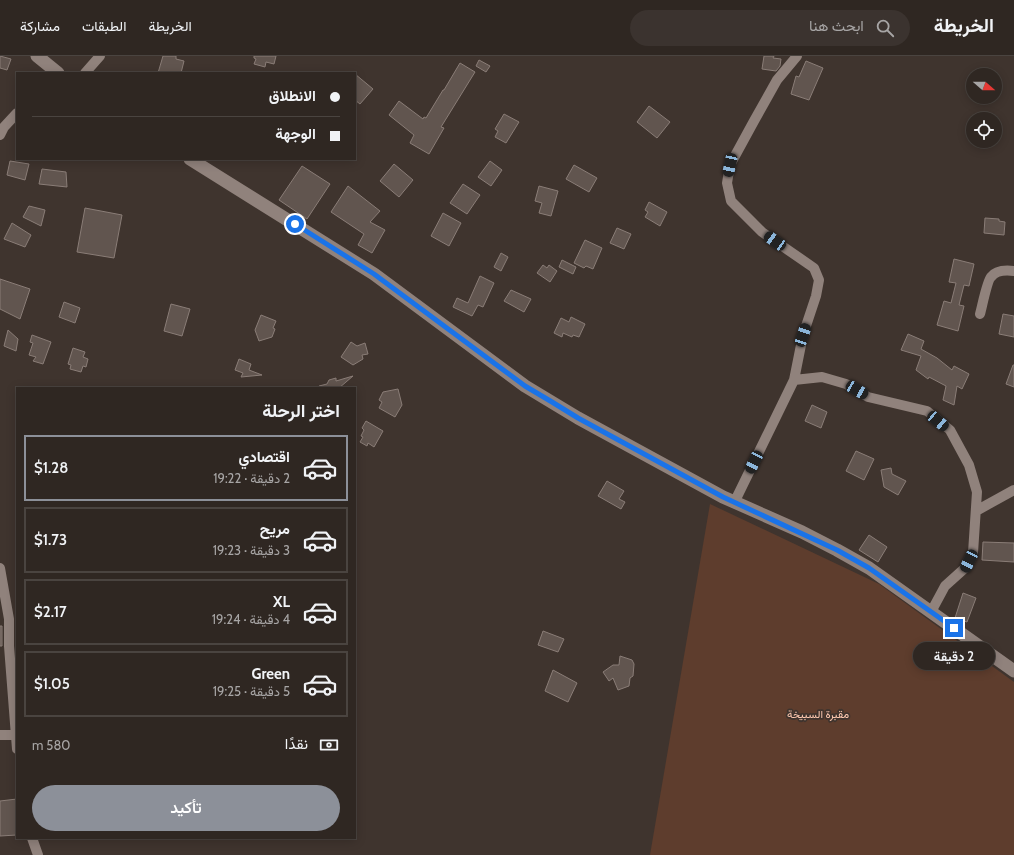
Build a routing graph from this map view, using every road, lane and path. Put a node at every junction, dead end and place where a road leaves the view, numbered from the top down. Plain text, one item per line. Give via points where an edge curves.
1 (37, 56) edge
2 (100, 56) edge
3 (797, 56) edge
4 (57, 72) edge
5 (86, 72) edge
6 (16, 114) edge
7 (0, 135) edge
8 (192, 160) edge
9 (1014, 271) edge
10 (980, 314) dead end
11 (794, 380) junction
12 (1014, 490) edge
13 (734, 503) junction
14 (976, 511) junction
15 (0, 568) edge
16 (931, 612) junction
17 (5, 621) edge
18 (1014, 671) edge
19 (0, 735) edge
20 (15, 735) junction
21 (16, 742) edge
22 (32, 839) edge
23 (38, 855) edge

1 - 4 street
2 - 5 street
3 - 11 street via 777,80 730,165 727,183 731,201 762,232 814,268 819,280 803,335
6 - 7 street
8 - 13 street via 374,274 525,386 578,418
9 - 10 street via 1005,270 990,277
11 - 13 street
11 - 14 street via 822,378 846,384 868,397 927,411 950,430 969,465 977,492
12 - 14 street
13 - 16 street via 837,550 869,568
14 - 16 street via 973,553 965,568 945,586
15 - 17 street
16 - 18 street
17 - 20 street
19 - 20 street
20 - 21 street
22 - 23 street

